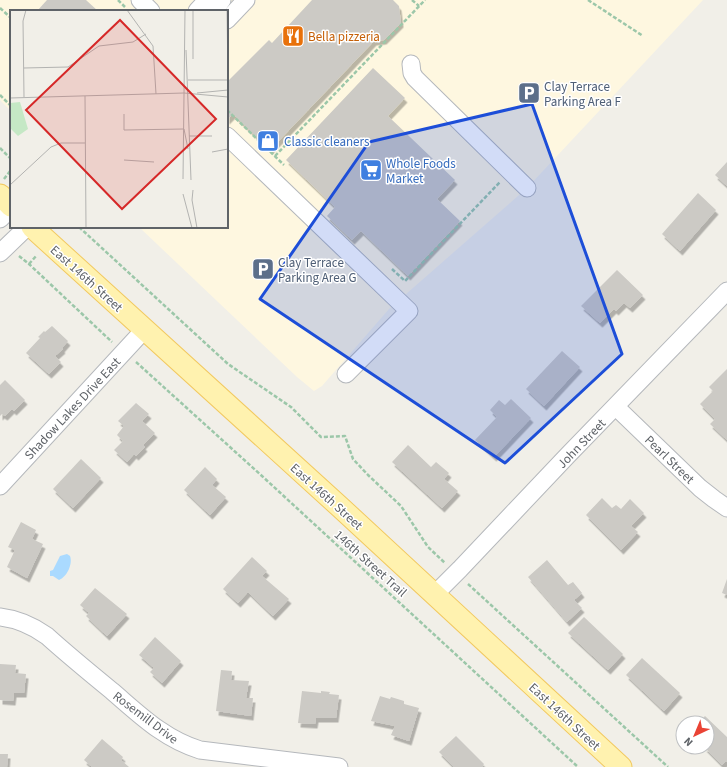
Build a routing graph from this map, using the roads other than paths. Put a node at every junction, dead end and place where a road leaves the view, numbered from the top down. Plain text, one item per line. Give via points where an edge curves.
1 (140, 0) edge
2 (207, 0) edge
3 (222, 0) edge
4 (246, 0) edge
5 (150, 10) edge
6 (198, 10) edge
7 (215, 10) edge
8 (228, 19) edge
9 (411, 64) dead end
10 (228, 137) edge
11 (527, 188) dead end
12 (0, 195) edge
13 (10, 206) edge
14 (10, 208) edge
15 (0, 219) edge
16 (26, 228) edge
17 (33, 228) edge
18 (0, 253) edge
19 (727, 291) edge
20 (144, 330) junction
21 (346, 374) dead end
22 (616, 407) junction
23 (0, 486) edge
24 (727, 508) edge
25 (434, 594) junction
26 (0, 617) edge
27 (339, 767) edge
28 (621, 767) edge

1 - 5 street
2 - 6 street
3 - 7 street
4 - 8 street
9 - 11 street via 414,78
10 - 21 street via 409,311
12 - 13 main road
14 - 15 street
16 - 18 street
17 - 20 main road, East 146th Street
19 - 22 street, John Street
20 - 23 street, Shadow Lakes Drive East
20 - 25 main road, East 146th Street
22 - 24 street, Pearl Street via 700,488
22 - 25 street, John Street
25 - 28 main road, East 146th Street
26 - 27 street, Rosemill Drive via 34,627 47,636 151,724 184,745 200,750

